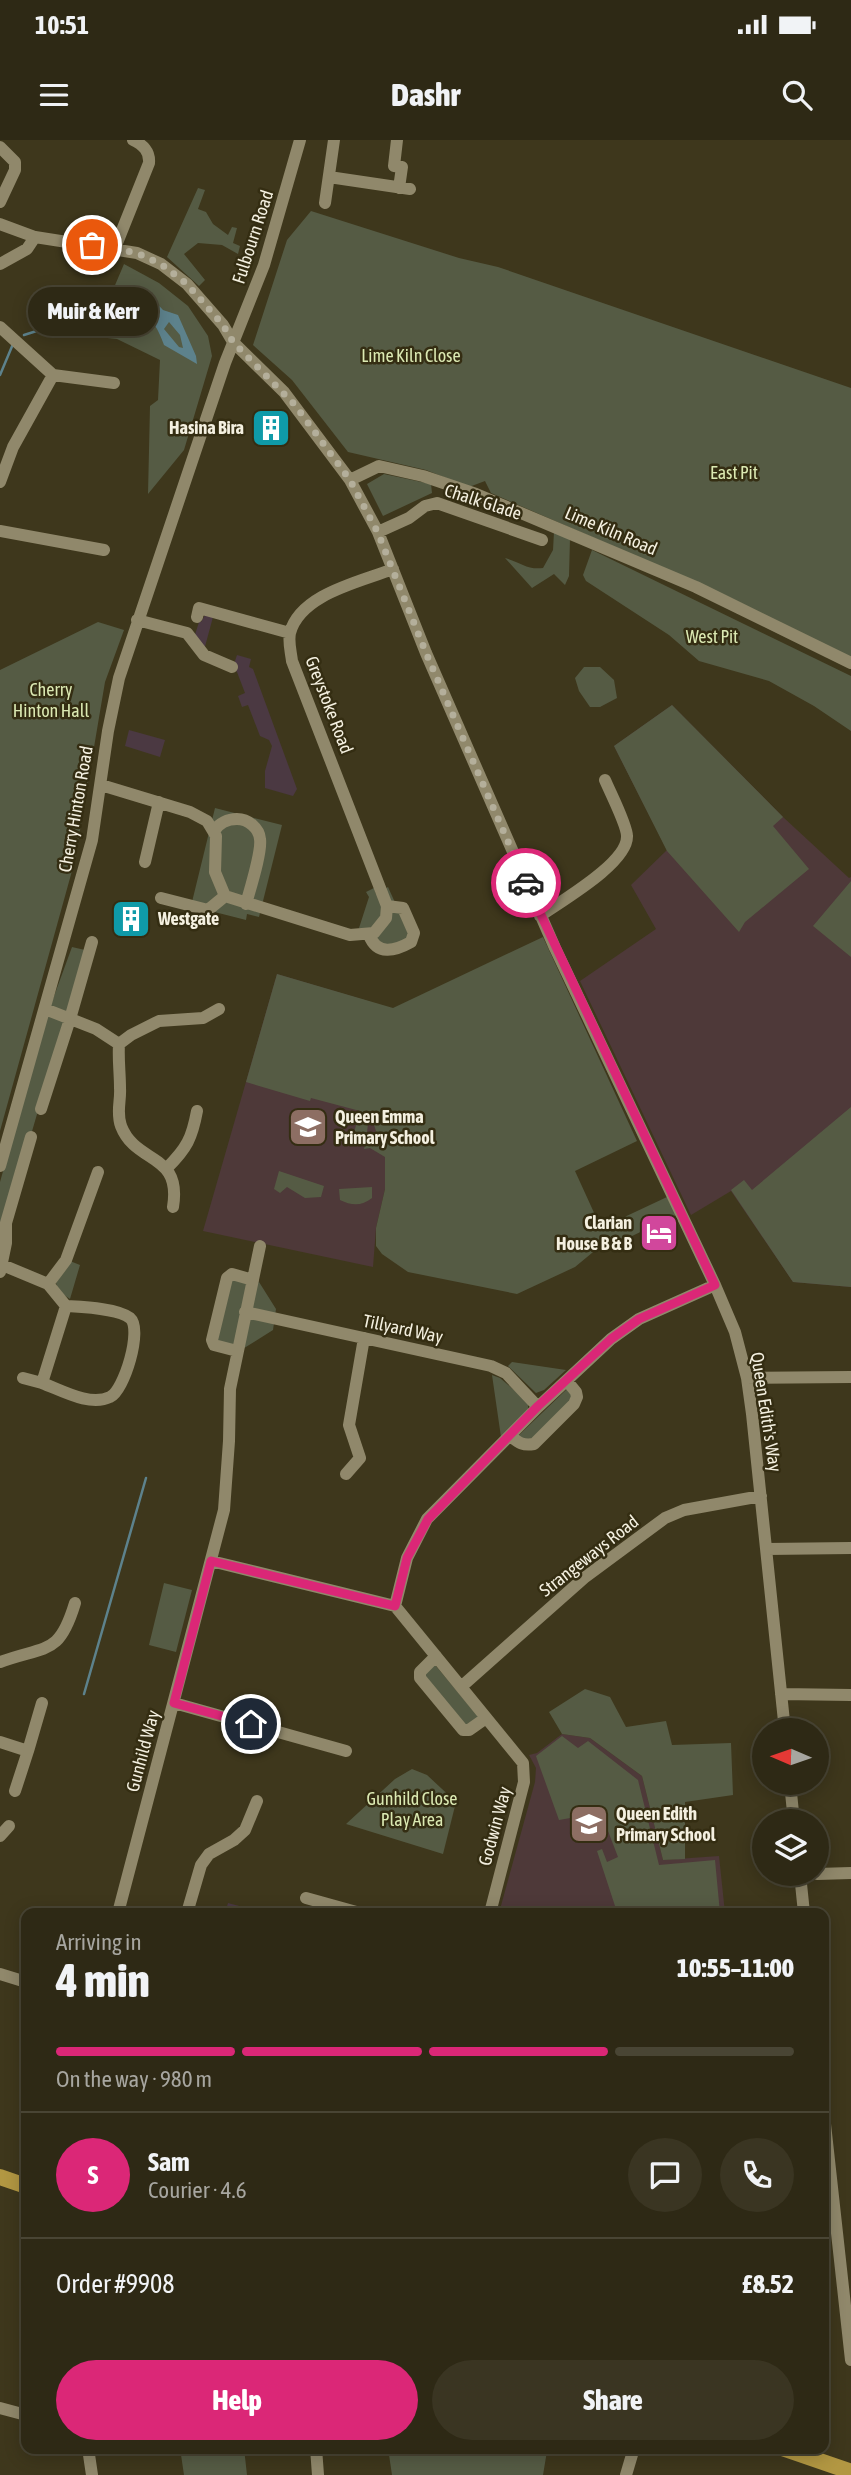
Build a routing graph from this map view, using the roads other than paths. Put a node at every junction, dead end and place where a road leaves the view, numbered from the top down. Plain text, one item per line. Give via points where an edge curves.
1 (133, 140) edge
2 (300, 140) edge
3 (334, 140) edge
4 (397, 140) edge
5 (0, 147) edge
6 (329, 177) junction
7 (0, 202) edge
8 (325, 203) dead end
9 (0, 224) edge
10 (35, 237) junction
11 (115, 248) junction
12 (0, 264) edge
13 (0, 327) edge
14 (233, 342) junction
15 (53, 375) junction
16 (114, 383) dead end
17 (350, 480) junction
18 (0, 482) edge
19 (0, 531) edge
20 (378, 533) junction
21 (542, 540) dead end
22 (104, 550) dead end
23 (393, 569) junction
24 (197, 617) dead end
25 (137, 620) junction
26 (290, 633) junction
27 (851, 663) edge
28 (227, 667) dead end
29 (605, 780) dead end
30 (101, 785) junction
31 (159, 803) junction
32 (214, 831) junction
33 (145, 862) dead end
34 (225, 896) junction
35 (161, 898) dead end
36 (246, 904) junction
37 (387, 906) junction
38 (540, 915) junction
39 (369, 935) junction
40 (92, 942) dead end
41 (45, 1009) junction
42 (219, 1009) dead end
43 (70, 1019) junction
44 (120, 1044) junction
45 (41, 1109) dead end
46 (197, 1111) dead end
47 (31, 1137) dead end
48 (0, 1166) edge
49 (167, 1168) junction
50 (98, 1172) dead end
51 (173, 1207) dead end
52 (260, 1246) dead end
53 (1, 1267) edge
54 (253, 1280) junction
55 (48, 1283) junction
56 (715, 1285) junction
57 (66, 1306) junction
58 (246, 1312) junction
59 (365, 1338) junction
60 (237, 1351) junction
61 (44, 1377) junction
62 (851, 1377) edge
63 (23, 1378) dead end
64 (747, 1378) junction
65 (567, 1381) junction
66 (538, 1406) junction
67 (510, 1436) junction
68 (346, 1474) dead end
69 (761, 1496) junction
70 (851, 1548) edge
71 (767, 1549) junction
72 (211, 1561) junction
73 (75, 1603) dead end
74 (395, 1606) junction
75 (436, 1656) junction
76 (0, 1662) edge
77 (461, 1687) junction
78 (781, 1694) junction
79 (851, 1695) edge
80 (42, 1703) dead end
81 (174, 1703) junction
82 (486, 1718) junction
83 (784, 1718) edge
84 (0, 1742) edge
85 (28, 1751) junction
86 (346, 1751) dead end
87 (15, 1791) dead end
88 (257, 1801) dead end
89 (9, 1826) dead end
90 (0, 1836) edge
91 (851, 1873) edge
92 (829, 1874) edge
93 (801, 1886) edge
94 (306, 1898) dead end
95 (121, 1908) edge
96 (188, 1908) edge
97 (342, 1908) edge
98 (491, 1908) edge
99 (803, 1908) edge
100 (0, 1974) edge
101 (21, 1980) edge
102 (829, 2152) edge
103 (0, 2177) edge
104 (21, 2184) edge
105 (846, 2277) edge
106 (851, 2360) edge
107 (0, 2408) edge
108 (21, 2414) edge
109 (90, 2454) edge
110 (316, 2454) edge
111 (632, 2454) edge
112 (799, 2454) edge
113 (849, 2471) edge
114 (92, 2475) edge
115 (318, 2475) edge
116 (626, 2475) edge

1 - 11 street via 146,149 149,163
2 - 14 street, Fulbourn Road via 264,265
3 - 6 street
4 - 6 street via 394,166 402,167 405,188
5 - 7 street via 15,162 15,170
6 - 8 street
9 - 10 street, Queen Edith's Way
10 - 11 street, Queen Edith's Way
10 - 12 street via 27,249
11 - 14 street, Queen Edith's Way via 161,264 187,284
13 - 15 street
14 - 17 street, Queen Edith's Way via 284,392
14 - 25 street, Cherry Hinton Road
15 - 16 street
15 - 18 street via 13,447
17 - 20 street, Queen Edith's Way
17 - 27 street, Lime Kiln Road via 379,466 476,494 696,587
19 - 22 street
20 - 21 street, Chalk Glade via 437,503
20 - 23 street, Queen Edith's Way
23 - 26 street via 317,598 305,607
23 - 38 street, Queen Edith's Way
24 - 26 street via 199,608
25 - 28 street via 187,633 204,655
25 - 30 street, Cherry Hinton Road via 114,701
26 - 37 street, Greystoke Road via 292,661
29 - 38 street via 628,834 626,844 617,860
30 - 31 street
30 - 41 street, Cherry Hinton Road via 92,840
31 - 32 street via 198,815
31 - 33 street
32 - 34 street via 215,872
32 - 36 street via 228,820 241,819 256,828 260,839
34 - 35 street via 208,910
34 - 36 street, Greystoke Road
36 - 39 street, Greystoke Road via 350,935
37 - 39 street via 381,927
37 - 39 street, Greystoke Road via 402,908 414,933 411,942 386,951 376,947
38 - 56 street, Queen Edith's Way
40 - 43 street
41 - 43 street
41 - 48 street, Cherry Hinton Road
42 - 44 street via 203,1018 159,1021
43 - 44 street
43 - 45 street
44 - 49 street via 117,1109 121,1125 147,1155
46 - 49 street via 187,1148
47 - 53 street via 6,1223
49 - 51 street via 176,1194
50 - 55 street via 66,1260
52 - 54 street, Gunhild Way
53 - 55 street
54 - 58 street, Gunhild Way
54 - 60 street via 232,1274 227,1278 212,1340 214,1345
55 - 57 street
56 - 64 street, Queen Edith's Way via 735,1332
56 - 65 street via 639,1319
57 - 61 street
57 - 61 street via 130,1318 135,1337 123,1383 116,1394 98,1400 74,1395
58 - 59 street, Tillyard Way
58 - 60 street, Gunhild Way
59 - 66 street, Tillyard Way via 491,1366 506,1373
59 - 68 street via 349,1425 360,1458
60 - 72 street, Gunhild Way via 230,1389 224,1510
61 - 63 street
62 - 64 street
64 - 69 street, Queen Edith's Way
65 - 66 street
65 - 67 street via 578,1397 534,1444 527,1446
66 - 67 street
67 - 74 street via 428,1519 407,1558
69 - 71 street, Queen Edith's Way
69 - 77 street, Strangeways Road via 684,1510 665,1518 584,1578
70 - 71 street
71 - 78 street, Queen Edith's Way
72 - 74 street
72 - 81 street, Gunhild Way
73 - 76 street via 68,1628 58,1641
74 - 75 street, Godwin Way
75 - 77 street, Godwin Way
75 - 82 street via 420,1672 420,1678 463,1730
77 - 82 street, Godwin Way
78 - 79 street
78 - 83 street, Queen Edith's Way
80 - 85 street
81 - 86 street
81 - 95 street, Gunhild Way
82 - 98 street, Godwin Way via 526,1771
84 - 85 street
85 - 87 street
88 - 96 street via 244,1830 201,1865
89 - 90 street
91 - 92 street
93 - 99 street
94 - 97 street
100 - 101 street
102 - 105 street
103 - 104 main road
105 - 106 street
107 - 108 street
109 - 114 street
110 - 115 street
111 - 116 street
112 - 113 main road

